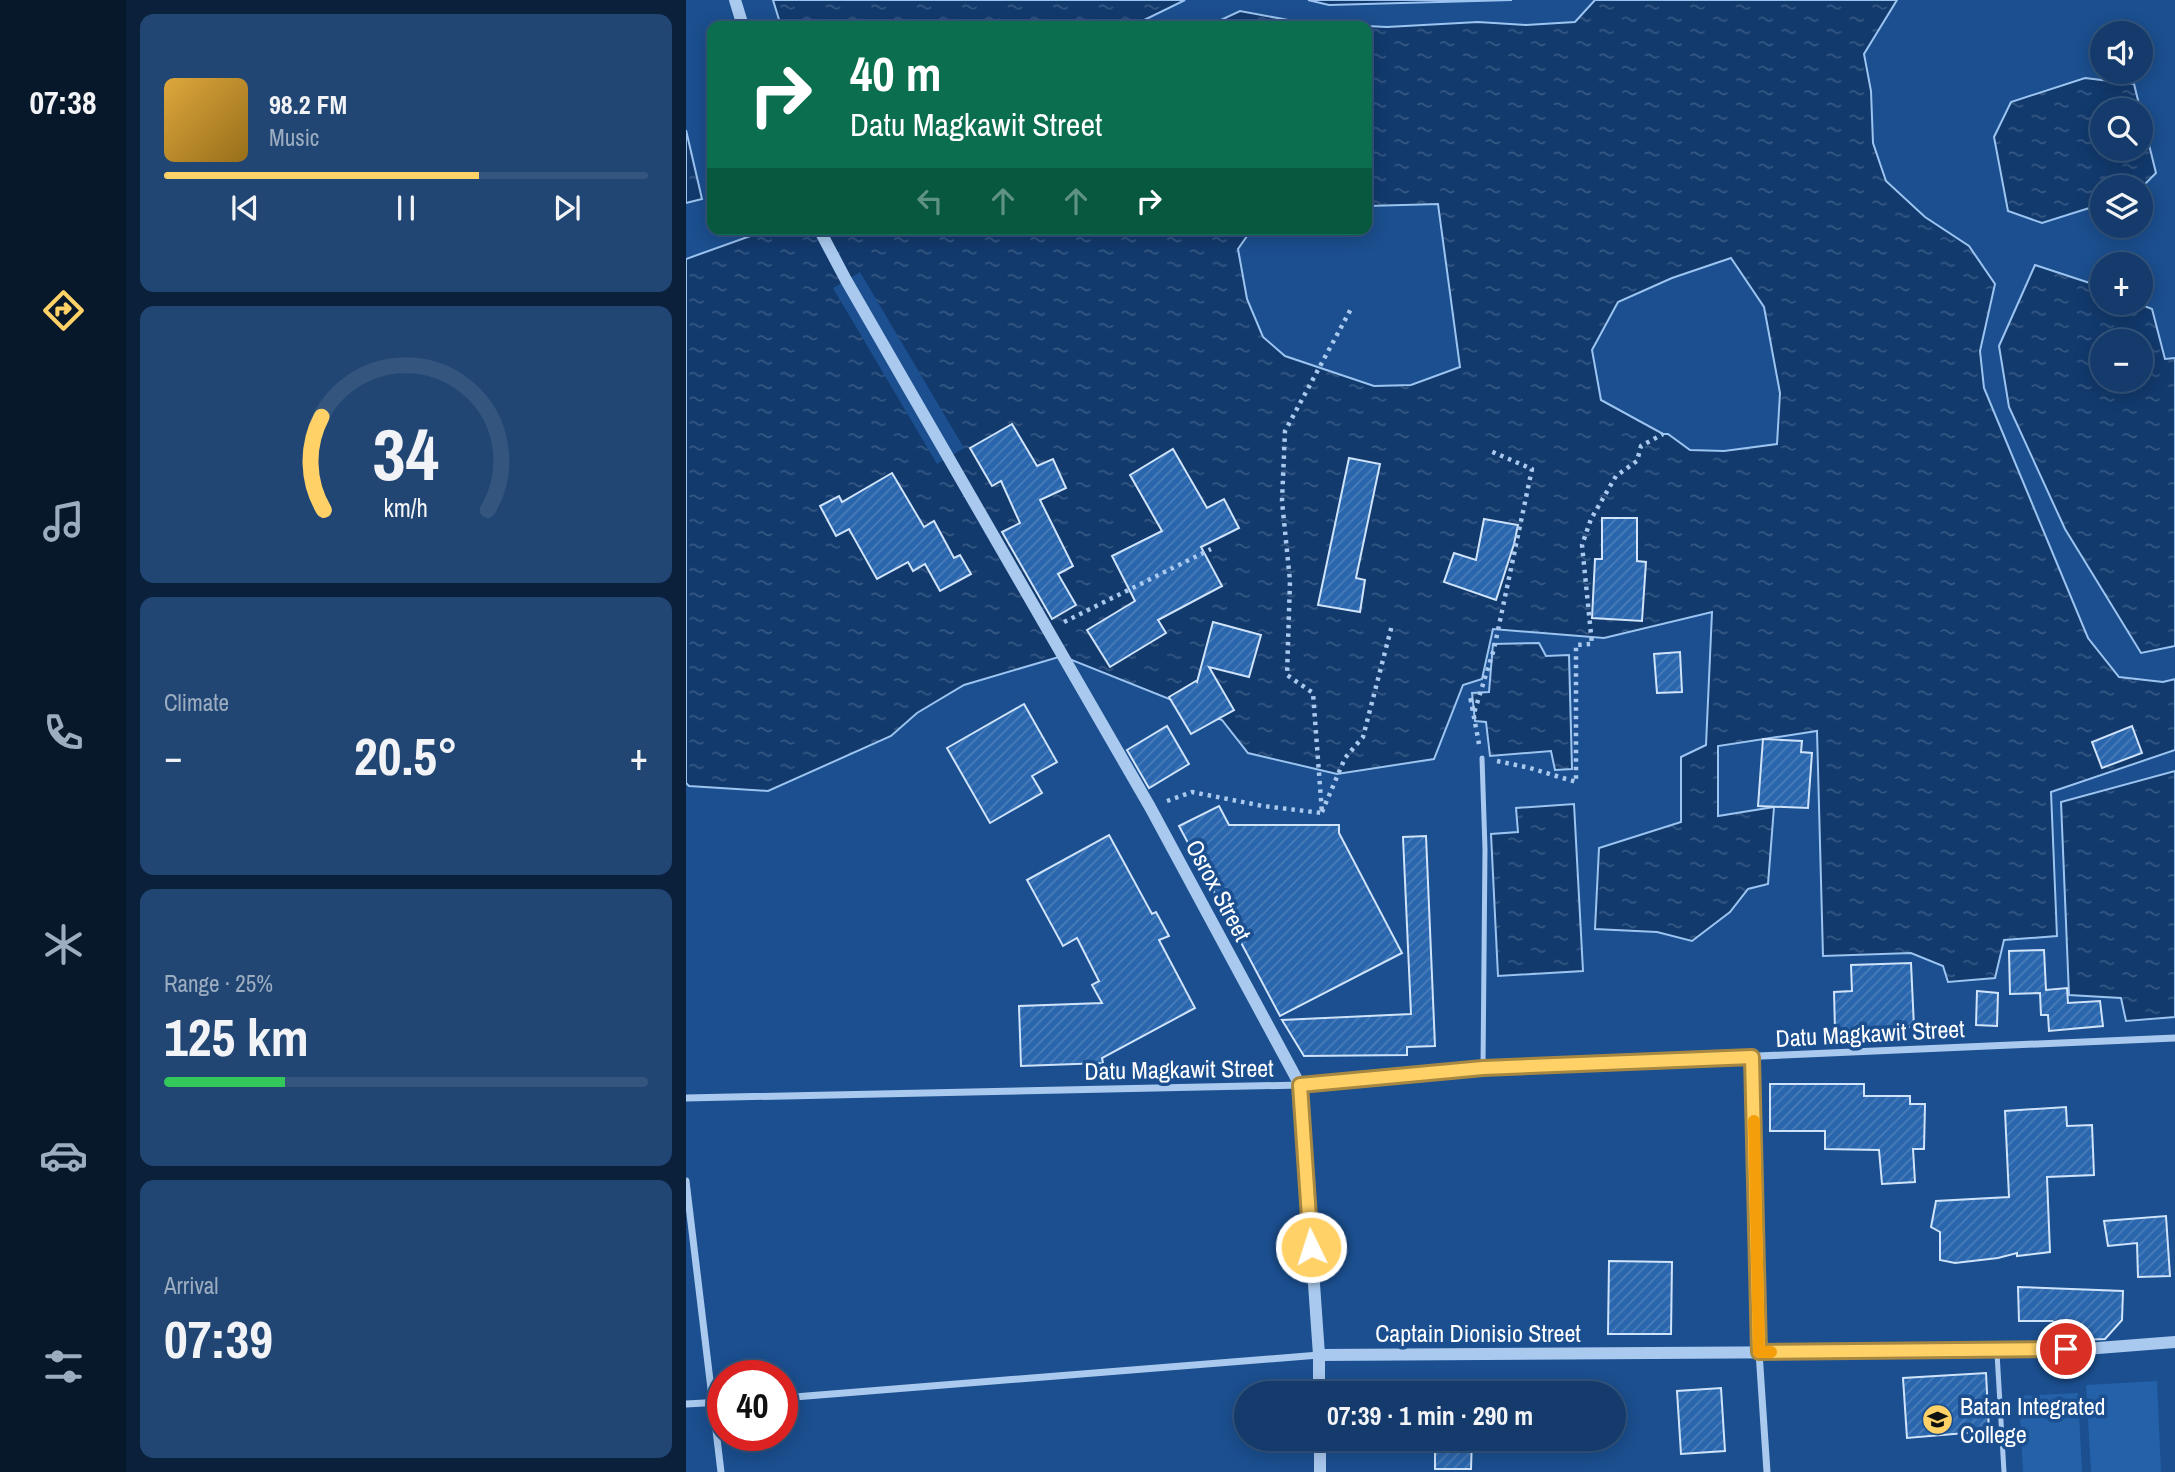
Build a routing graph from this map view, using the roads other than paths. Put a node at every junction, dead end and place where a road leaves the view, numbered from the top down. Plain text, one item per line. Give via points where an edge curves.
1 (735, 0) edge
2 (741, 21) edge
3 (822, 235) edge
4 (1482, 758) road end
5 (2175, 1038) edge
6 (1752, 1057) junction
7 (1483, 1068) junction
8 (1300, 1085) junction
9 (686, 1098) edge
10 (686, 1181) edge
11 (2175, 1342) edge
12 (1997, 1351) junction
13 (1759, 1352) junction
14 (1319, 1355) junction
15 (708, 1360) edge
16 (1320, 1381) edge
17 (798, 1397) edge
18 (707, 1403) edge
19 (686, 1404) edge
20 (719, 1451) edge
21 (1320, 1451) edge
22 (721, 1472) edge
23 (1320, 1472) edge
24 (1767, 1472) edge
25 (2004, 1472) edge

1 - 2 street
3 - 8 street, Osrox Street via 1150,807
4 - 7 lane
5 - 6 street, Datu Magkawit Street
6 - 7 street, Datu Magkawit Street
6 - 13 street
7 - 8 street, Datu Magkawit Street
8 - 9 street, Datu Magkawit Street
8 - 14 street, Osrox Street
10 - 15 street
11 - 12 street, Captain Dionisio Street
12 - 13 street, Captain Dionisio Street
12 - 25 lane
13 - 14 street, Captain Dionisio Street
13 - 24 street
14 - 16 street, Osrox Street
14 - 17 street, Captain Dionisio Street
18 - 19 street
20 - 22 street
21 - 23 street

